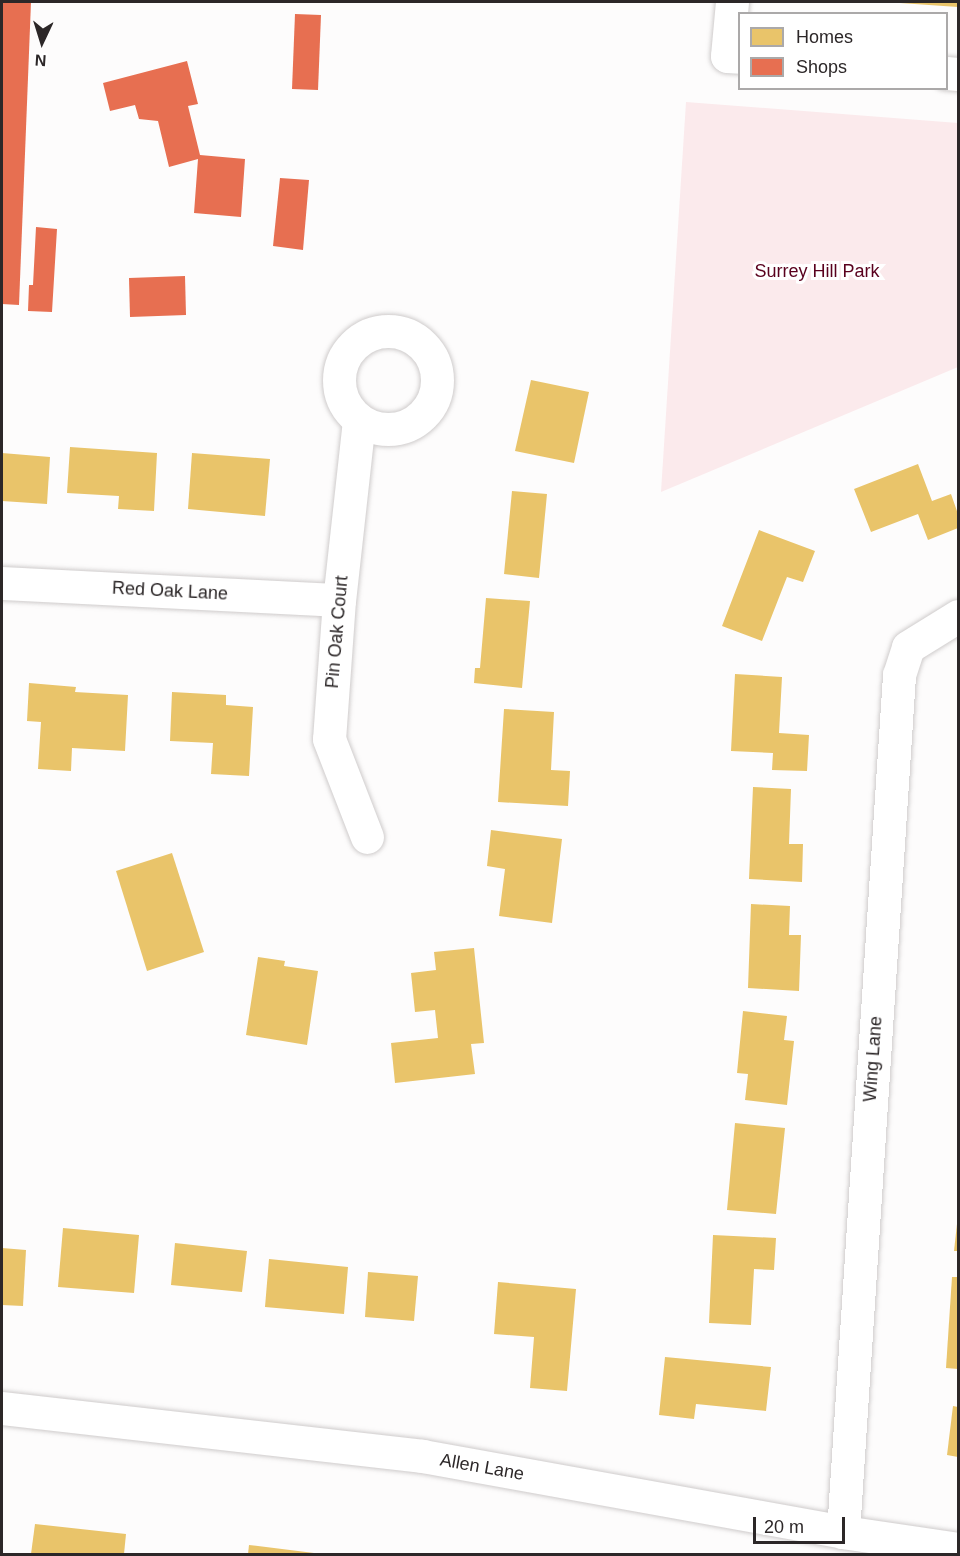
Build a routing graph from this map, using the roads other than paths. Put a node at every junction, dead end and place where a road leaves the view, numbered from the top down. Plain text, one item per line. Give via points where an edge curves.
1 (732, 2) edge
2 (738, 57) edge
3 (359, 420) dead end
4 (2, 583) edge
5 (339, 600) junction
6 (958, 616) edge
7 (367, 837) dead end
8 (2, 1408) edge
9 (843, 1532) junction
10 (958, 1549) edge

1 - 2 street via 727,56
3 - 5 street, Pin Oak Court
4 - 5 street, Red Oak Lane
5 - 7 street, Pin Oak Court via 329,739
6 - 9 street, Wing Lane via 908,646 899,675
8 - 9 street, Allen Lane via 422,1456
9 - 10 street, Allen Lane

